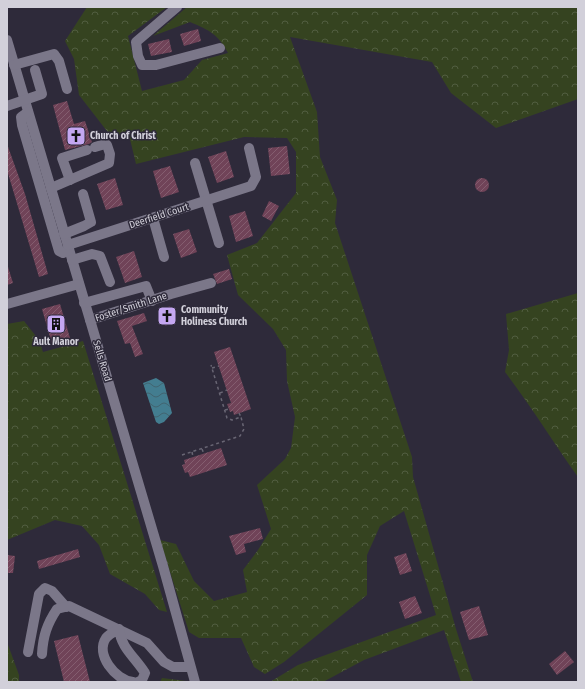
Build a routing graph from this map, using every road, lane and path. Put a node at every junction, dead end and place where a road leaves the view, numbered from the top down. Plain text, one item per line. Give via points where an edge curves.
1 (177, 7) edge
2 (7, 40) edge
3 (220, 48) dead end
4 (14, 65) junction
5 (35, 70) dead end
6 (67, 89) dead end
7 (24, 100) junction
8 (7, 106) edge
9 (249, 148) dead end
10 (195, 163) dead end
11 (41, 173) junction
12 (70, 180) junction
13 (83, 194) dead end
14 (50, 196) junction
15 (206, 201) junction
16 (153, 218) junction
17 (57, 225) junction
18 (64, 234) junction
19 (219, 243) dead end
20 (70, 252) junction
21 (164, 257) dead end
22 (110, 282) dead end
23 (211, 283) dead end
24 (79, 284) junction
25 (152, 301) junction
26 (84, 303) junction
27 (7, 304) edge
28 (90, 320) junction
29 (211, 365) dead end
30 (219, 366) dead end
31 (212, 368) junction
32 (227, 390) dead end
33 (220, 393) junction
34 (229, 409) dead end
35 (225, 410) junction
36 (239, 413) dead end
37 (241, 417) junction
38 (202, 449) junction
39 (192, 452) junction
40 (204, 454) dead end
41 (182, 456) dead end
42 (193, 458) dead end
43 (66, 607) junction
44 (119, 629) junction
45 (28, 652) dead end
46 (42, 654) dead end
47 (190, 667) junction
48 (133, 682) edge
49 (138, 682) edge
50 (194, 682) edge

1 - 3 street via 136,42 142,65 156,65
2 - 4 street, Sells Road
4 - 6 street via 54,54 59,61
4 - 7 street, Sells Road
5 - 7 street via 42,94
7 - 8 street
7 - 11 street, Sells Road
9 - 15 street, Deerfield Court via 256,177 251,186
10 - 15 street
11 - 14 street, Sells Road
11 - 14 street
12 - 12 street via 109,163 107,145 62,158
12 - 14 street
13 - 18 street via 91,222
14 - 17 street, Sells Road
15 - 16 street, Deerfield Court
15 - 19 street
16 - 20 street, Deerfield Court
16 - 21 street
17 - 18 street, Sells Road
17 - 20 street via 59,251
18 - 20 street, Sells Road
20 - 22 street via 100,256
20 - 24 street, Sells Road
23 - 25 street, Foster/Smith Lane
24 - 26 street, Sells Road
24 - 27 street
25 - 26 street via 146,286 140,286
25 - 28 street, Foster/Smith Lane
26 - 28 street, Sells Road
28 - 47 street, Sells Road via 163,566
29 - 31 path
30 - 31 path
31 - 33 path
32 - 33 path
33 - 35 path
34 - 35 path
35 - 37 path via 229,420
36 - 37 path
37 - 38 path via 244,429 240,436
38 - 39 path
38 - 40 path
39 - 41 path
39 - 42 path
43 - 44 street via 70,606
43 - 45 street via 52,591 45,588 39,594
43 - 46 street via 57,609 47,625 42,640
44 - 47 street via 147,643 169,665
44 - 48 street via 106,637 106,664 117,676
44 - 49 street via 125,649 145,673
47 - 50 street, Sells Road

